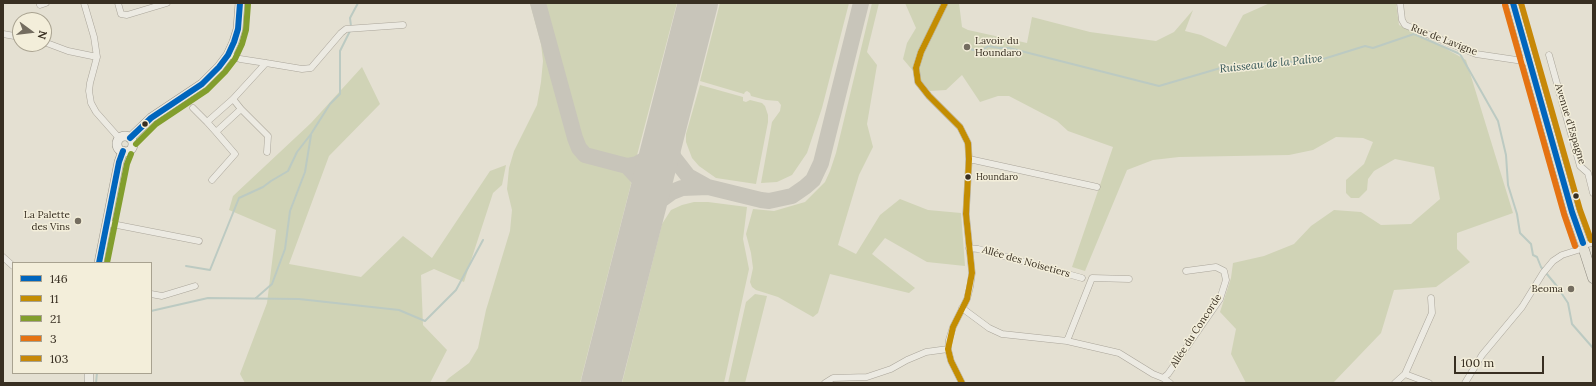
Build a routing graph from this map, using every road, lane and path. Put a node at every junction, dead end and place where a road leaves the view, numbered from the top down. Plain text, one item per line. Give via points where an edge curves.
1 (84, 3) edge
2 (118, 3) edge
3 (167, 3) edge
4 (240, 3) edge
5 (945, 3) edge
6 (1400, 3) edge
7 (1514, 3) edge
8 (403, 25) dead end
9 (52, 45) edge
10 (228, 55) junction
11 (1549, 55) dead end
12 (97, 57) junction
13 (1530, 62) junction
14 (266, 63) junction
15 (233, 99) junction
16 (193, 108) dead end
17 (241, 109) junction
18 (207, 122) junction
19 (216, 132) junction
20 (119, 138) junction
21 (130, 138) junction
22 (123, 151) junction
23 (267, 152) dead end
24 (969, 159) junction
25 (212, 180) dead end
26 (1097, 187) dead end
27 (1593, 193) edge
28 (107, 223) junction
29 (199, 241) dead end
30 (1586, 246) edge
31 (969, 248) junction
32 (3, 257) edge
33 (99, 262) edge
34 (12, 265) edge
35 (1186, 271) dead end
36 (1082, 278) dead end
37 (1593, 278) edge
38 (1129, 279) dead end
39 (195, 286) dead end
40 (152, 294) edge
41 (1431, 298) dead end
42 (962, 308) junction
43 (1067, 342) junction
44 (948, 349) junction
45 (1405, 374) junction
46 (1163, 378) junction
47 (825, 383) edge
48 (962, 383) edge
49 (1170, 383) edge
50 (1395, 383) edge
51 (1429, 383) edge
52 (1465, 383) edge

1 - 12 street
2 - 3 street via 121,14 127,16
4 - 10 street via 238,29
5 - 24 street via 921,52 916,68 918,82 960,128 968,143
6 - 13 street, Rue de Lavigne via 1405,25 1476,54
7 - 13 main road, Avenue d'Espagne
8 - 14 street via 346,29 311,68
9 - 12 street
10 - 14 street
10 - 21 street via 206,80 151,118
11 - 27 street, Avenue d'Espagne via 1580,166 1588,173
12 - 20 street via 90,83 91,103
13 - 30 main road, Avenue d'Espagne via 1572,212
14 - 15 street
15 - 17 street
15 - 18 street
16 - 18 street
17 - 19 street
17 - 23 street via 268,136
18 - 19 street
19 - 25 street via 235,154
20 - 21 street
20 - 22 street via 117,147
21 - 22 street via 132,147 128,151
22 - 28 street
24 - 26 street
24 - 31 street via 966,214
28 - 29 street
28 - 33 street
30 - 37 main road, Avenue d'Espagne
30 - 52 street via 1553,261 1522,307 1482,355
31 - 36 street, Allée des Noisetiers
31 - 42 street via 972,273
32 - 34 street
35 - 46 street, Allée du Concorde via 1216,267 1224,271 1226,280 1220,299
38 - 43 street via 1092,278
39 - 40 street via 162,296
41 - 45 street via 1432,313
42 - 43 street, Allée du Concorde via 989,328 1002,334
42 - 44 street via 953,327
43 - 46 street, Allée du Concorde via 1119,353
44 - 47 street via 926,352 892,369 867,376 833,378
44 - 48 street via 950,361
45 - 50 street
45 - 51 street
46 - 49 street

